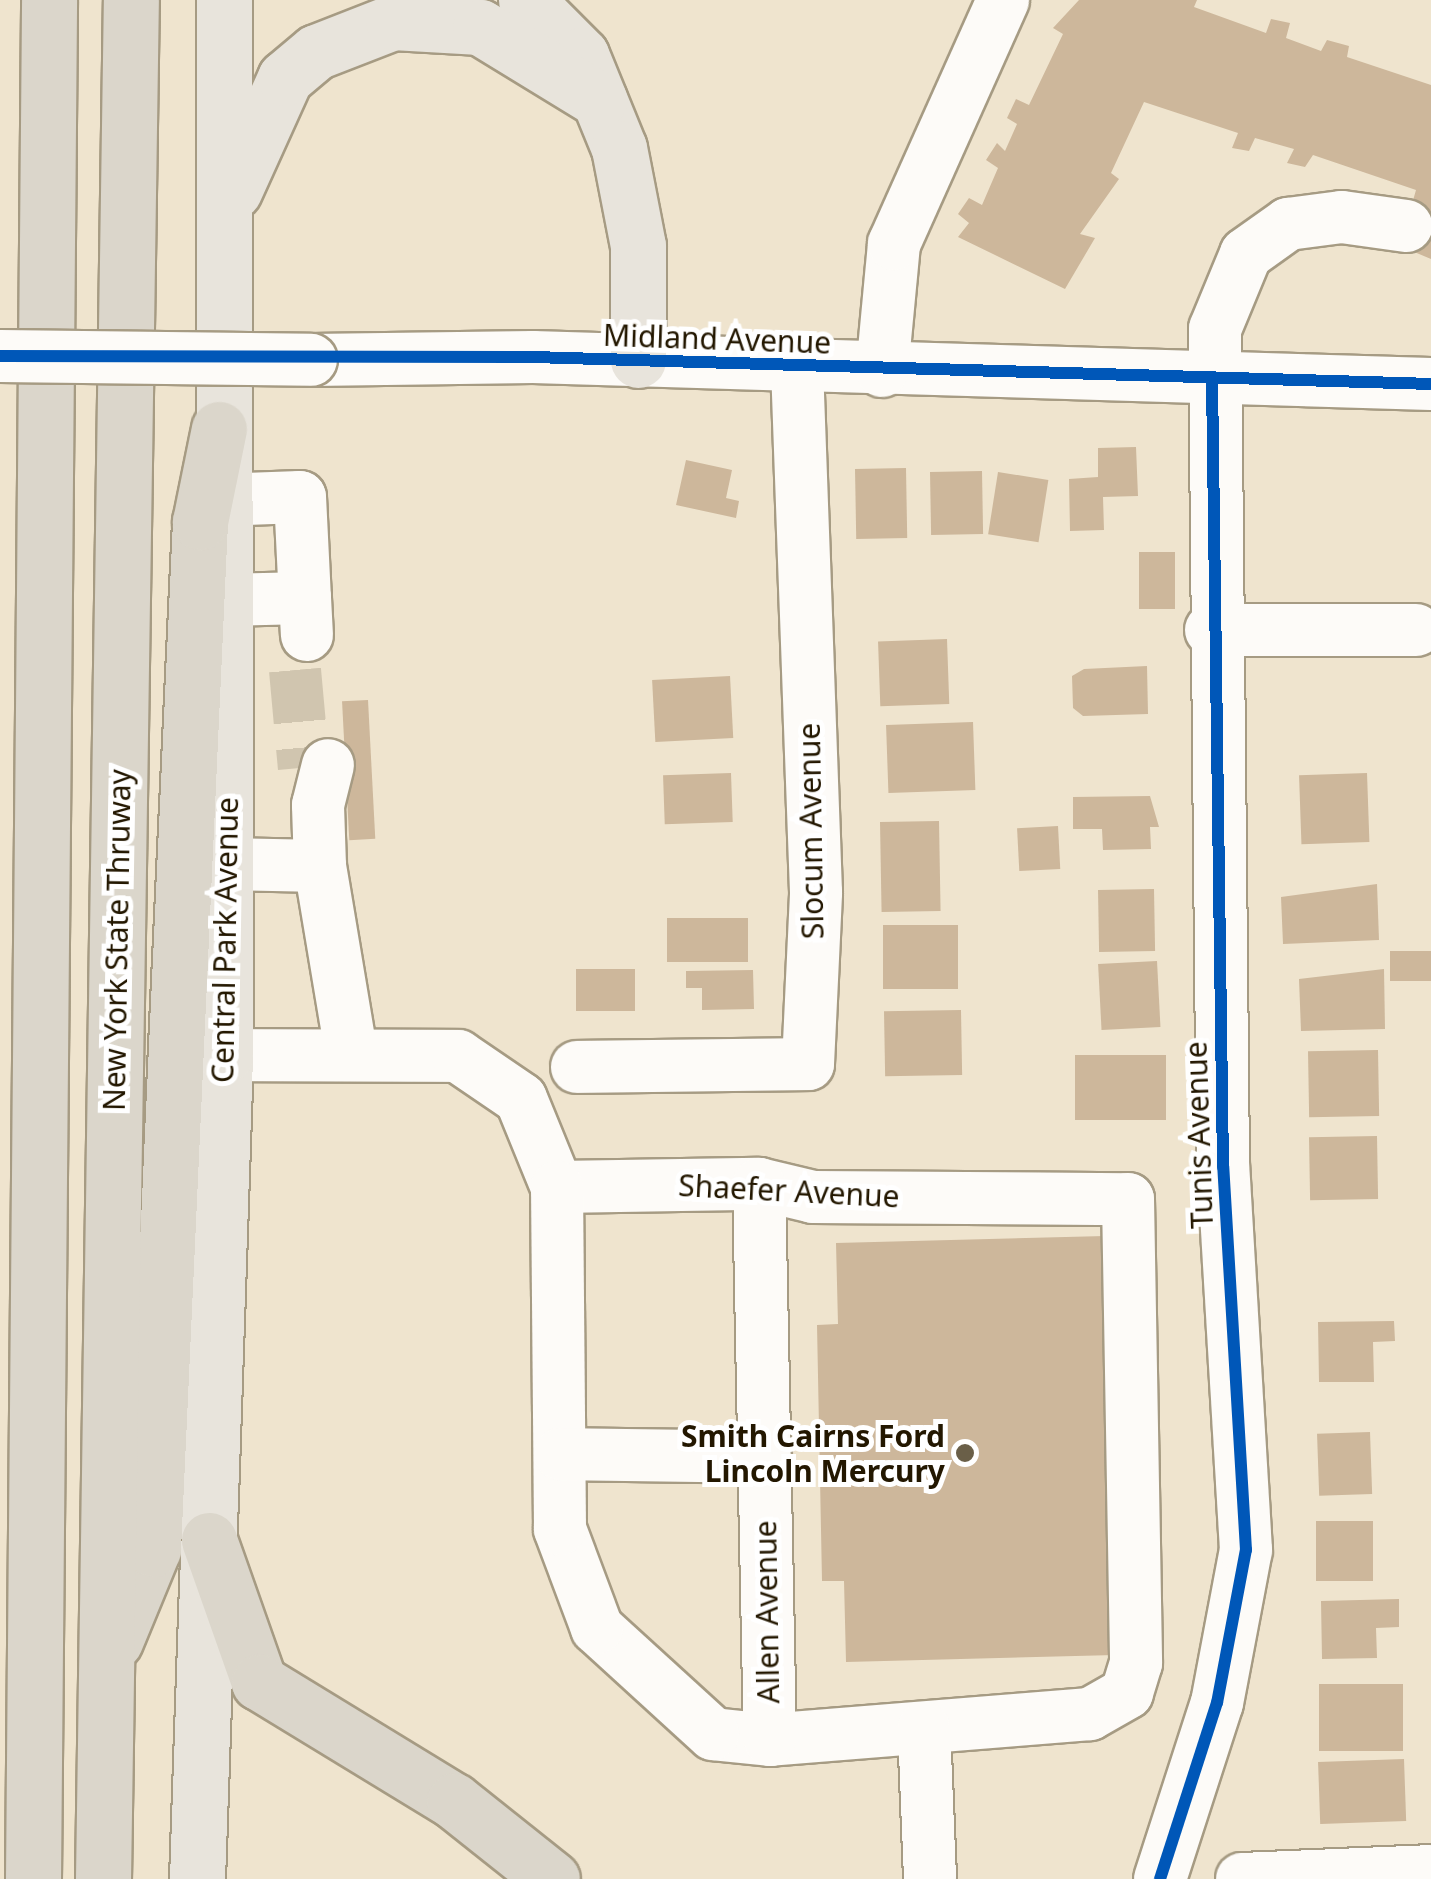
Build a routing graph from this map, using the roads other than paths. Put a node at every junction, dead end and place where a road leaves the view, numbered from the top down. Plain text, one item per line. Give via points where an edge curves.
1 (49, 0) edge
2 (132, 0) edge
3 (224, 0) edge
4 (526, 0) edge
5 (1003, 0) edge
6 (600, 100) junction
7 (1406, 226) dead end
8 (220, 227) junction
9 (0, 356) edge
10 (638, 360) junction
11 (798, 367) junction
12 (882, 370) junction
13 (1212, 378) junction
14 (1431, 384) edge
15 (219, 429) junction
16 (218, 500) junction
17 (224, 600) junction
18 (1211, 630) junction
19 (1416, 630) dead end
20 (316, 779) tunnel mouth
21 (226, 864) junction
22 (320, 866) junction
23 (351, 1051) junction
24 (225, 1055) junction
25 (577, 1067) dead end
26 (759, 1184) junction
27 (557, 1187) junction
28 (0, 1326) edge
29 (560, 1454) junction
30 (765, 1457) junction
31 (36, 1479) junction
32 (210, 1540) junction
33 (104, 1666) junction
34 (924, 1728) junction
35 (770, 1740) junction
36 (1431, 1871) edge
37 (33, 1879) edge
38 (103, 1879) edge
39 (197, 1879) edge
40 (552, 1879) edge
41 (930, 1879) edge
42 (1160, 1879) edge
43 (1242, 1879) edge

1 - 31 highway
2 - 33 highway, New York State Thruway
3 - 8 main road, Central Park Avenue
4 - 6 main road via 581,55
5 - 12 street via 894,244
6 - 8 main road via 480,28 422,19 366,29 285,78
6 - 10 main road via 630,190
7 - 13 street, Tunis Avenue via 1312,217 1260,239 1230,282
8 - 15 main road, Central Park Avenue
9 - 10 street, Midland Avenue, bridge
10 - 11 street, Midland Avenue
11 - 12 street, Midland Avenue
11 - 25 street, Slocum Avenue via 816,892 808,1064
12 - 13 street, Midland Avenue
13 - 14 street, Midland Avenue
13 - 18 street, Tunis Avenue
15 - 16 main road, Central Park Avenue
15 - 33 highway via 200,522 153,1550
16 - 17 main road, Central Park Avenue
16 - 17 street via 300,497 307,643
17 - 21 main road, Central Park Avenue
18 - 19 street
18 - 42 street, Tunis Avenue via 1223,1167 1246,1550 1216,1703
20 - 22 street
21 - 22 street
21 - 24 main road, Central Park Avenue
22 - 23 street
23 - 24 street
23 - 27 street via 430,1051 481,1066 534,1119
24 - 32 main road, Central Park Avenue
26 - 27 street, Shaefer Avenue
26 - 30 street, Allen Avenue
26 - 34 street, Shaefer Avenue via 813,1197 1128,1199 1136,1663 1127,1694 1090,1714
27 - 29 street
28 - 31 highway
29 - 30 street
29 - 35 street via 560,1529 597,1628 713,1734
30 - 35 street, Allen Avenue
31 - 37 highway
32 - 39 main road, Central Park Avenue
32 - 40 highway via 258,1682 465,1809
33 - 38 highway, New York State Thruway
34 - 35 street
34 - 41 street
36 - 43 street

